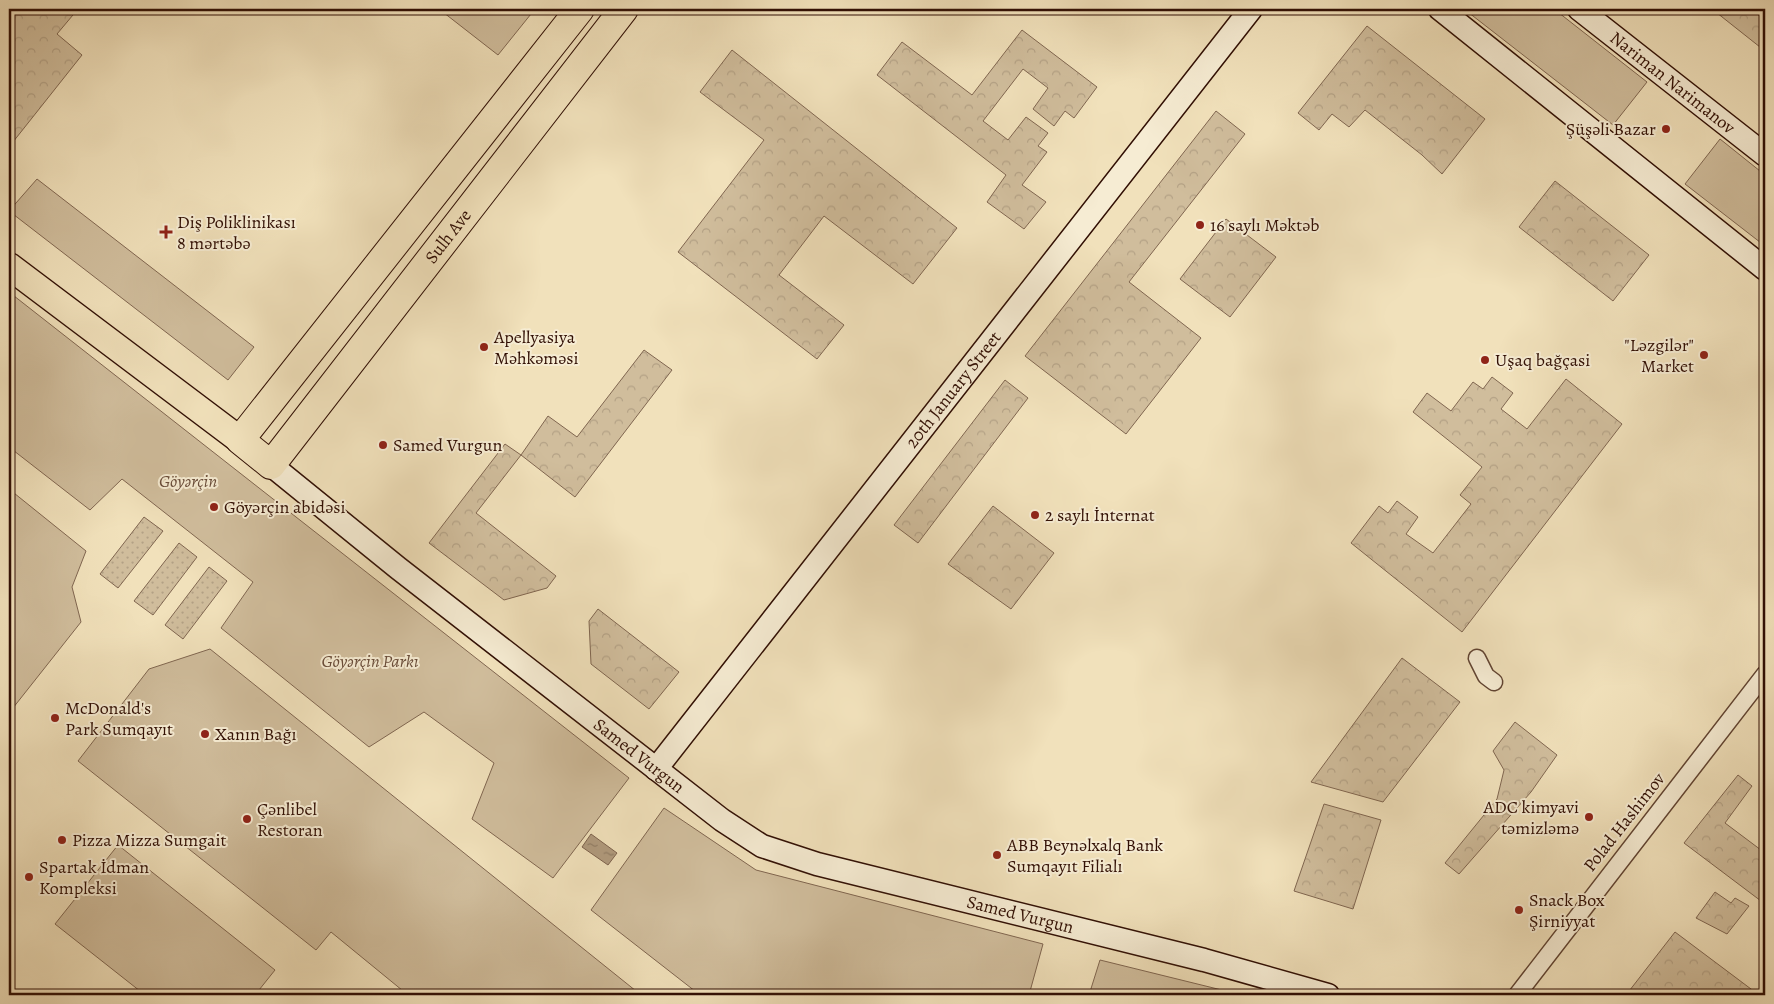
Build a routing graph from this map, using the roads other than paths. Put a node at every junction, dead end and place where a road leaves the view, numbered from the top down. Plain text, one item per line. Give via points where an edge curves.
1 (580, 9) edge
2 (624, 9) edge
3 (1251, 9) edge
4 (1440, 9) edge
5 (1579, 9) edge
6 (549, 48) junction
7 (576, 69) junction
8 (1765, 155) edge
9 (9, 266) edge
10 (1765, 269) edge
11 (240, 440) junction
12 (271, 464) junction
13 (1477, 658) dead end
14 (1765, 674) edge
15 (1494, 682) dead end
16 (656, 768) junction
17 (1328, 995) edge
18 (1517, 995) edge

1 - 6 highway, Sulh Ave
2 - 7 highway, Sulh Ave
3 - 16 main road, 20th January Street
4 - 10 main road
5 - 8 main road, Nariman Narimanov
6 - 7 highway
6 - 11 highway, Sulh Ave
7 - 12 highway, Sulh Ave
9 - 11 main road, Samed Vurgun
11 - 12 highway, Samed Vurgun
12 - 16 main road, Samed Vurgun via 406,574
13 - 15 street via 1486,676
14 - 18 street, Polad Hashimov
16 - 17 main road, Samed Vurgun via 742,834 788,856 1204,960

